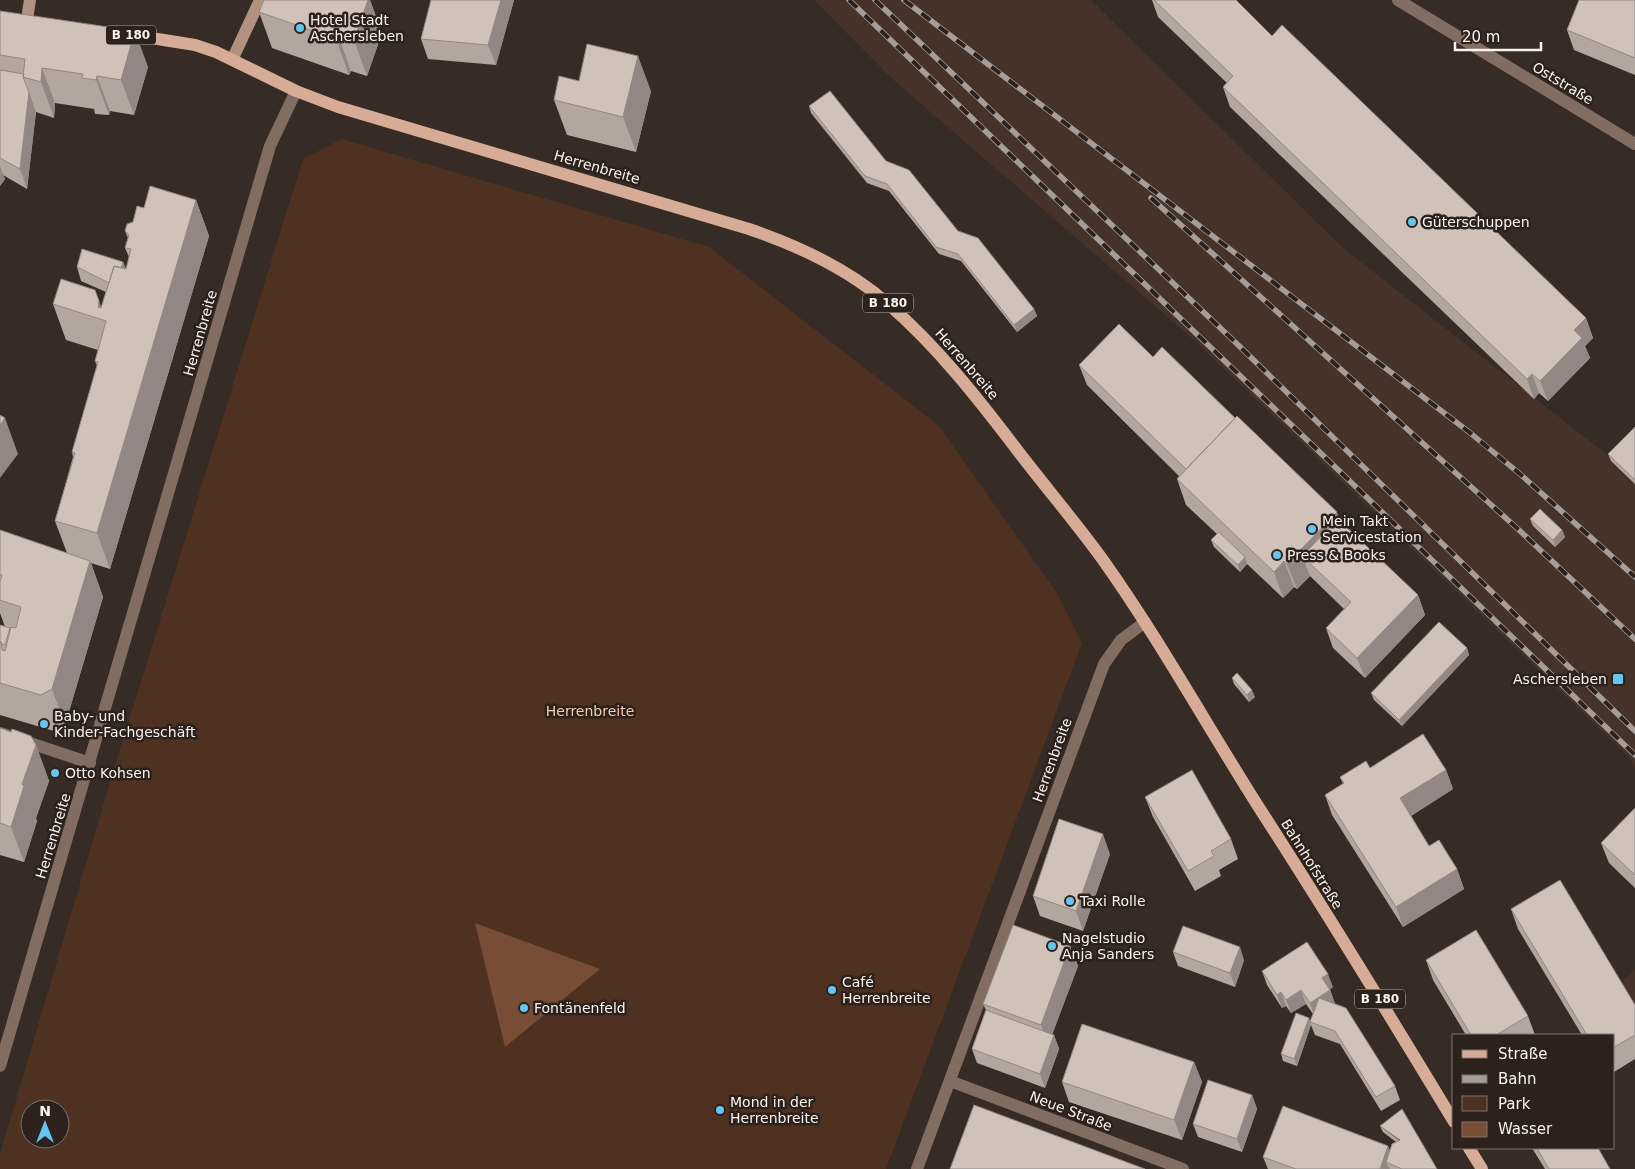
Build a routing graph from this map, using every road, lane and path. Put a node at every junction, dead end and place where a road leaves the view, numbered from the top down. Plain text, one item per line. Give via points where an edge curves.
1 (30, 0) edge
2 (260, 0) edge
3 (1398, 0) edge
4 (27, 19) edge
5 (111, 32) edge
6 (233, 58) junction
7 (296, 91) junction
8 (1635, 144) edge
9 (1145, 622) junction
10 (0, 734) edge
11 (90, 763) junction
12 (0, 1066) edge
13 (950, 1081) junction
14 (1452, 1119) edge
15 (1470, 1149) edge
16 (917, 1169) edge
17 (1182, 1169) edge
18 (1482, 1169) edge

1 - 4 main road
2 - 6 main road
3 - 8 street, Oststraße
5 - 6 main road, B 180 via 195,45
6 - 7 main road, B 180
7 - 9 main road, Herrenbreite / B 180 via 338,107 750,229 799,248 859,281 910,324 952,369 1103,560
7 - 11 street, Herrenbreite via 270,146
9 - 13 street, Herrenbreite via 1121,640 1104,664
9 - 14 main road, Bahnhofstraße / B 180 via 1302,878 1372,984
10 - 11 street
11 - 12 street, Herrenbreite
13 - 16 street, Herrenbreite
13 - 17 street, Neue Straße
15 - 18 main road

